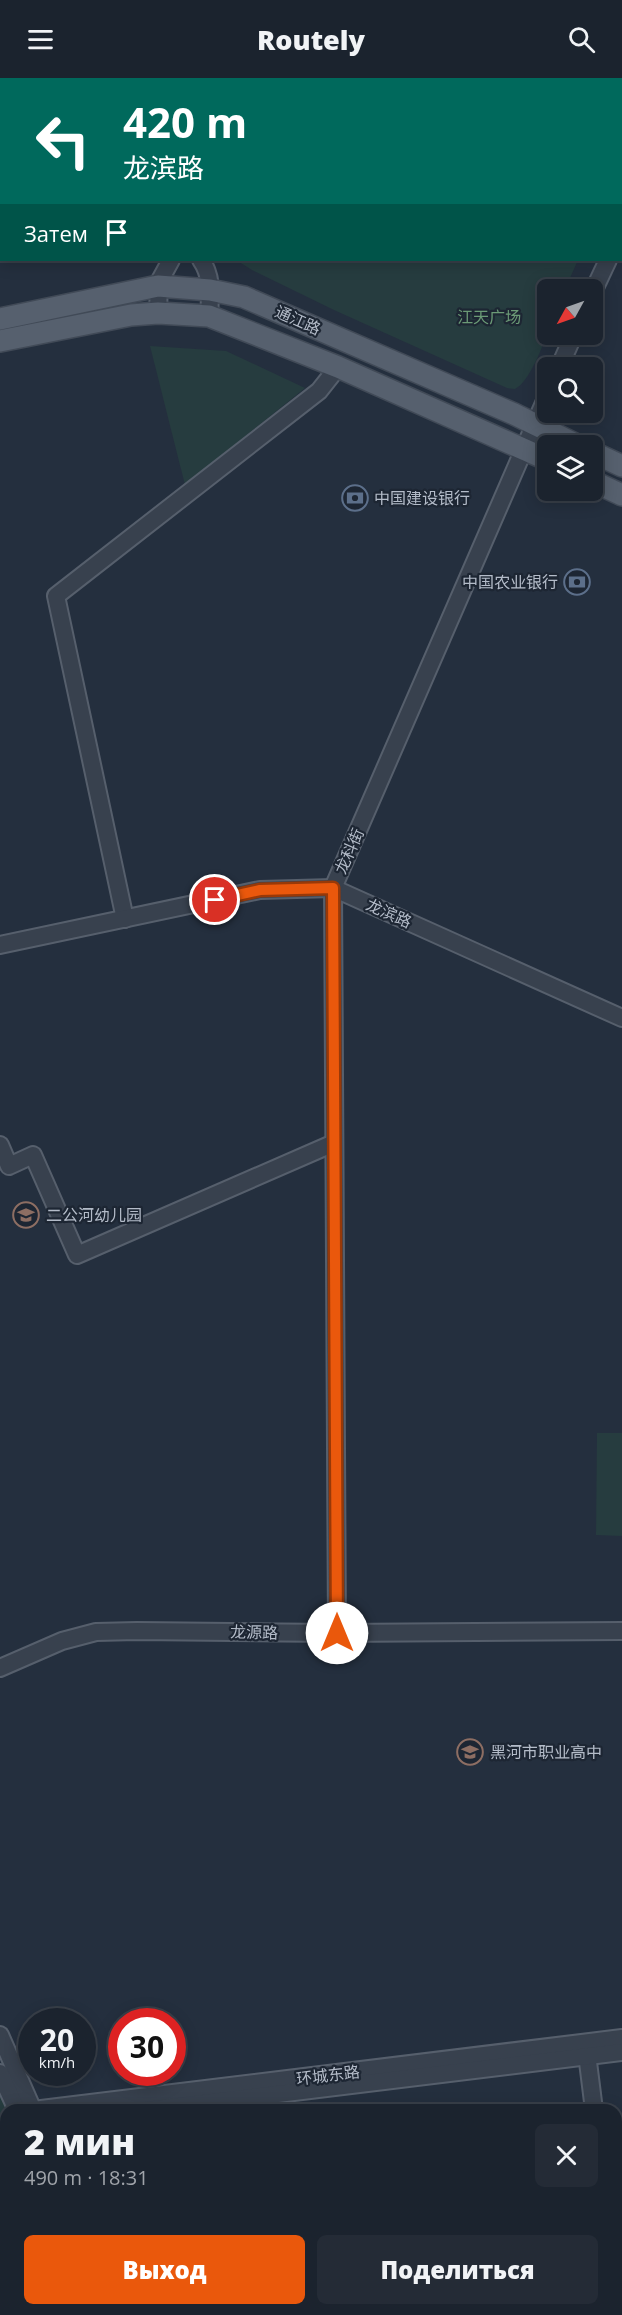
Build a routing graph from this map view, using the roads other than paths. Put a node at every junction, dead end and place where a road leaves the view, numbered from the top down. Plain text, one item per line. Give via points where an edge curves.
1 (170, 261) edge
2 (202, 261) edge
3 (608, 261) edge
4 (599, 279) edge
5 (158, 286) junction
6 (210, 290) junction
7 (158, 313) junction
8 (209, 316) junction
9 (0, 319) edge
10 (0, 341) edge
11 (338, 367) junction
12 (537, 420) edge
13 (535, 425) junction
14 (556, 435) edge
15 (524, 450) junction
16 (537, 455) edge
17 (603, 457) edge
18 (622, 466) edge
19 (603, 486) edge
20 (622, 495) edge
21 (333, 888) junction
22 (125, 919) junction
23 (0, 945) edge
24 (622, 1018) edge
25 (334, 1143) junction
26 (0, 1145) edge
27 (622, 1631) edge
28 (337, 1633) junction
29 (0, 1668) edge
30 (0, 2035) edge
31 (622, 2038) edge
32 (587, 2050) junction
33 (622, 2052) edge
34 (0, 2073) edge
35 (14, 2104) edge
36 (30, 2104) edge
37 (88, 2104) edge
38 (190, 2104) edge
39 (593, 2104) edge

1 - 5 street
2 - 6 street via 208,269
3 - 4 street
5 - 6 main road, 通江路
5 - 7 street
5 - 9 main road, 通江路
6 - 8 street
6 - 13 main road, 通江路 via 253,300
7 - 8 main road, 通江路
7 - 10 main road, 通江路
8 - 11 main road, 通江路
11 - 15 main road, 通江路
11 - 22 street via 319,391 56,596
12 - 13 street, 龙科街
13 - 14 main road, 通江路
13 - 15 street, 龙科街
15 - 16 main road, 通江路
15 - 21 street, 龙科街
17 - 18 main road
19 - 20 main road
21 - 22 street, 龙滨路 via 260,890
21 - 24 street, 龙滨路
21 - 25 street, 龙科街
22 - 23 street, 龙滨路
25 - 26 street via 77,1256 33,1155 9,1166
25 - 28 street, 龙科街
27 - 28 street, 龙源路
28 - 29 street, 龙源路 via 96,1632 62,1641
30 - 36 street
31 - 32 street, 环城东路
32 - 33 street, 环城东路
32 - 37 street, 环城东路
32 - 38 street, 环城东路
32 - 39 street
34 - 35 street

